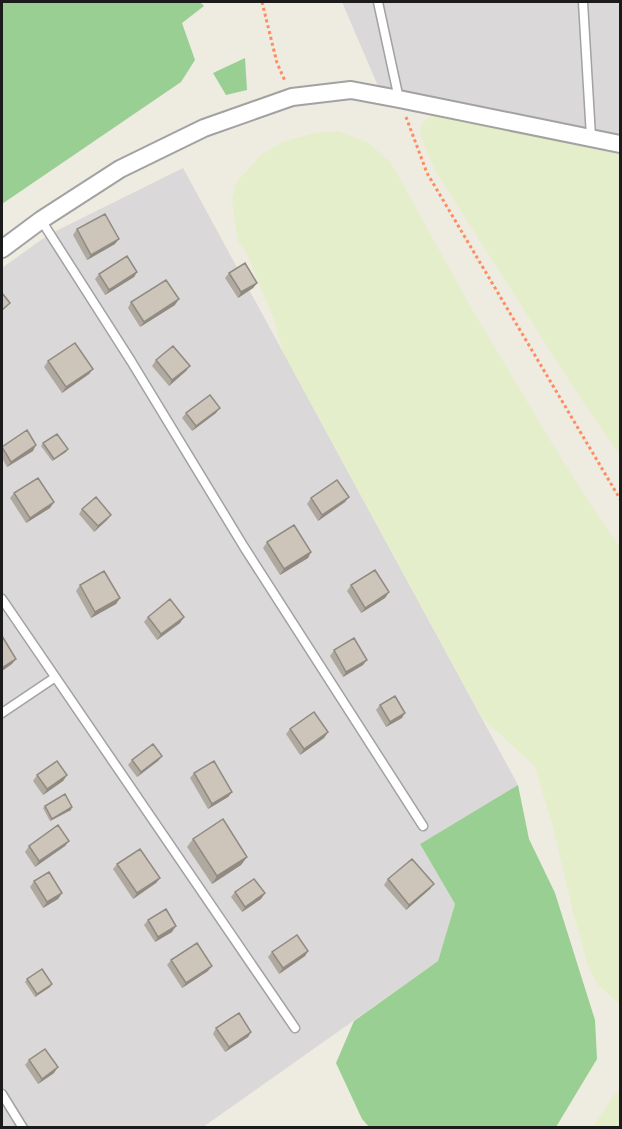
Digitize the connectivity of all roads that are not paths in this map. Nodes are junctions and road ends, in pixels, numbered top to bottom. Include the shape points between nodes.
1 (378, 2) edge
2 (583, 2) edge
3 (399, 99) junction
4 (591, 137) junction
5 (621, 144) edge
6 (40, 220) junction
7 (2, 249) edge
8 (2, 599) edge
9 (54, 678) junction
10 (2, 712) edge
11 (423, 826) dead end
12 (295, 1028) dead end
13 (2, 1094) edge
14 (23, 1128) edge

1 - 3 lane
2 - 4 lane
3 - 4 street
3 - 6 street via 351,90 292,97 204,128 152,153
4 - 5 street
6 - 7 street
6 - 11 lane
8 - 9 lane
9 - 10 lane
9 - 12 lane
13 - 14 lane

